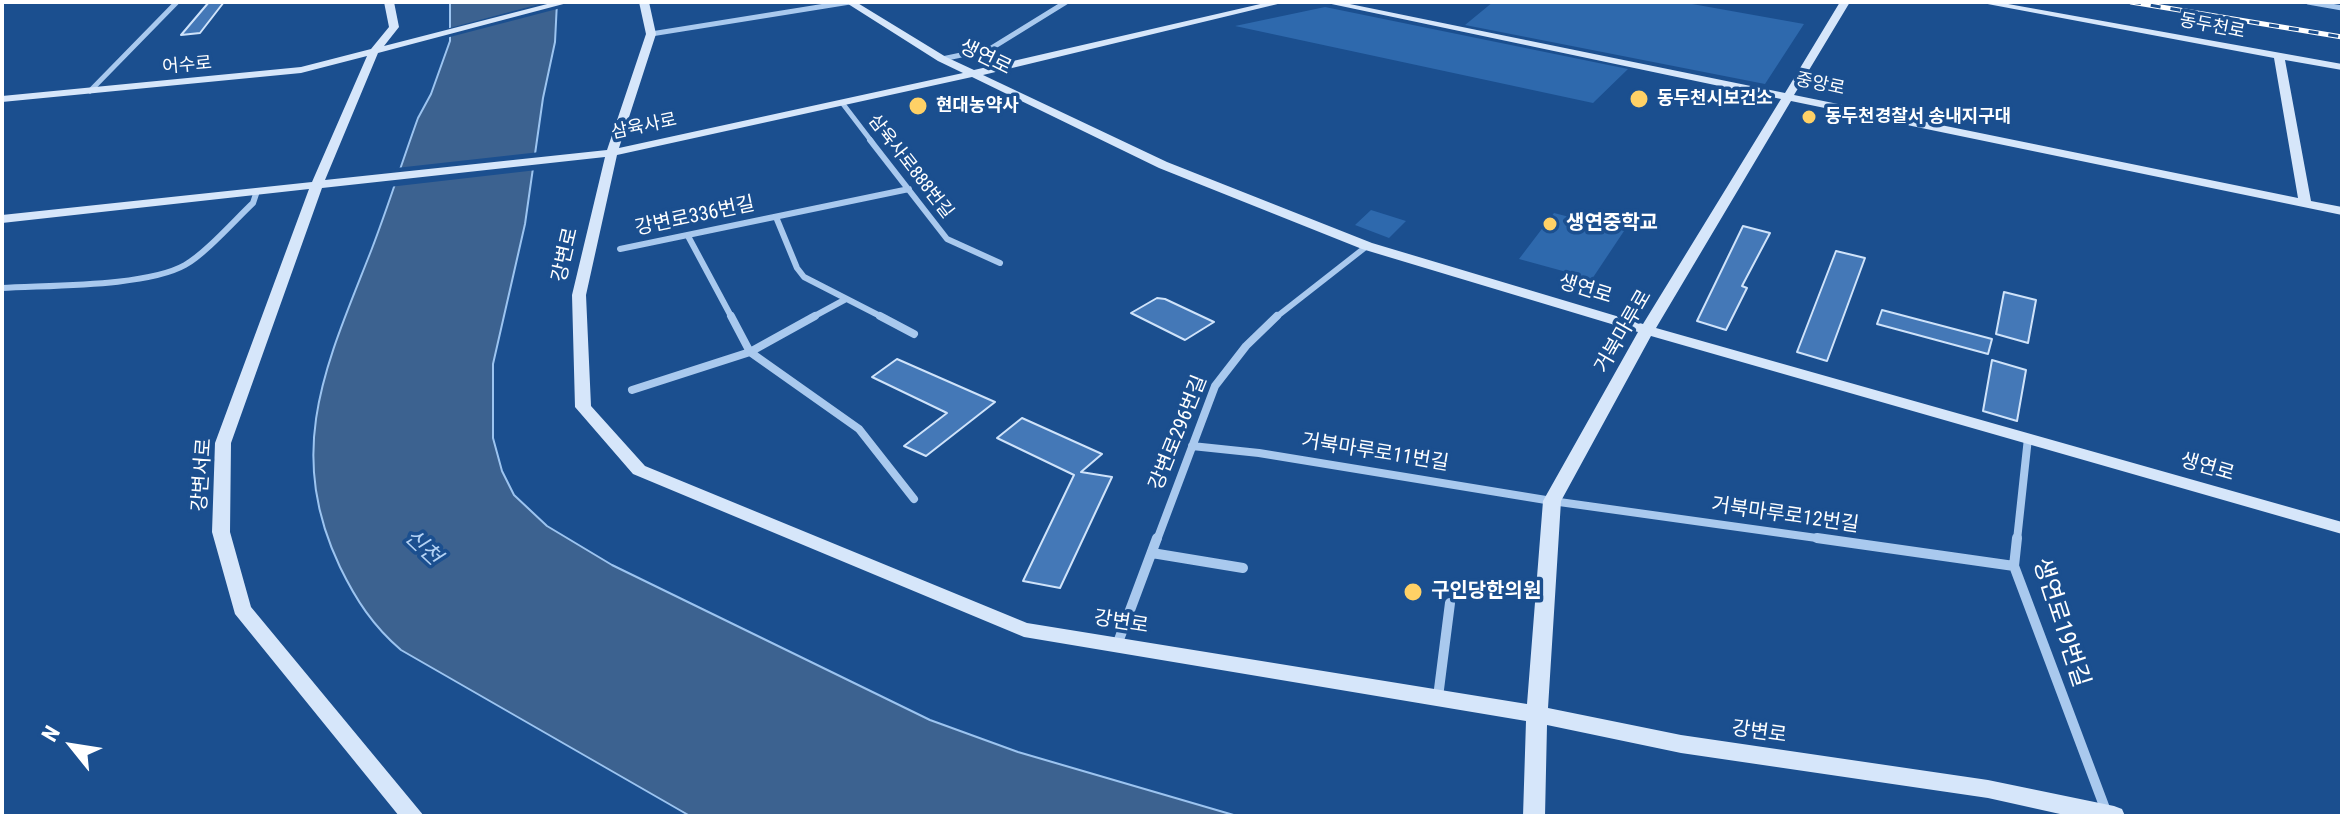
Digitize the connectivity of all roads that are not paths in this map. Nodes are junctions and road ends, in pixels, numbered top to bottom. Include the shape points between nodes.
1 (177, 2) edge
2 (389, 2) edge
3 (566, 2) edge
4 (644, 2) edge
5 (850, 2) edge
6 (1066, 2) edge
7 (1281, 2) edge
8 (1327, 2) edge
9 (1845, 2) edge
10 (1982, 2) edge
11 (2308, 2) edge
12 (2342, 8) edge
13 (651, 34) junction
14 (373, 53) junction
15 (2279, 56) junction
16 (942, 59) junction
17 (2342, 67) edge
18 (286, 71) junction
19 (354, 73) junction
20 (971, 74) junction
21 (90, 91) junction
22 (1787, 97) junction
23 (2, 99) edge
24 (843, 104) junction
25 (612, 153) junction
26 (317, 185) junction
27 (909, 189) junction
28 (257, 191) junction
29 (2305, 203) junction
30 (2342, 211) edge
31 (776, 217) junction
32 (2, 219) edge
33 (688, 236) junction
34 (1367, 246) junction
35 (620, 249) dead end
36 (1000, 263) dead end
37 (2, 288) edge
38 (846, 299) junction
39 (1647, 330) junction
40 (914, 334) dead end
41 (750, 352) junction
42 (632, 390) dead end
43 (2028, 438) junction
44 (1192, 446) junction
45 (914, 499) dead end
46 (1552, 501) junction
47 (2342, 528) edge
48 (1152, 553) junction
49 (2014, 566) junction
50 (1243, 568) dead end
51 (1450, 603) dead end
52 (1117, 645) junction
53 (1438, 698) junction
54 (1537, 714) junction
55 (2110, 815) edge
56 (413, 816) edge
57 (1534, 816) edge

1 - 21 street
2 - 14 street via 394,27
3 - 14 street, 어수로
4 - 13 street
5 - 13 street
5 - 16 street, 생연로
6 - 16 street via 990,49
7 - 20 street, 삼육사로
8 - 22 street, 중앙로
9 - 22 street, 거북마루로
10 - 15 street, 동두천로
11 - 12 street
13 - 25 street, 강변로
14 - 18 street, 어수로
14 - 19 street, 강변서로
15 - 17 street, 동두천로
15 - 29 street
16 - 20 street, 생연로
18 - 19 street
18 - 21 street, 어수로
19 - 26 street, 강변서로
20 - 24 street, 삼육사로
20 - 34 street, 생연로 via 1163,165
21 - 23 street, 어수로
22 - 29 street, 중앙로
22 - 39 street, 거북마루로
24 - 25 street, 삼육사로
24 - 27 street, 삼육사로888번길
25 - 26 street, 삼육사로
25 - 52 street, 강변로 via 579,295 583,407 639,470 1024,630
26 - 28 street, 삼육사로
26 - 56 street, 강변서로 via 223,443 221,532 242,609
27 - 31 street, 강변로336번길
27 - 36 street, 삼육사로888번길 via 947,239
28 - 32 street, 삼육사로
28 - 37 street via 253,203 185,265 127,279
29 - 30 street, 중앙로
31 - 33 street, 강변로336번길
31 - 38 street, 강변로336번길 via 804,277
33 - 35 street, 강변로336번길
33 - 41 street
34 - 39 street, 생연로
34 - 44 street, 강변로296번길 via 1230,362
38 - 40 street, 강변로336번길
38 - 41 street
39 - 43 street, 생연로
39 - 46 street, 거북마루로
41 - 42 street
41 - 45 street via 859,429
43 - 47 street, 생연로
43 - 49 street, 생연로19번길
44 - 46 street, 거북마루로11번길
44 - 48 street, 강변로296번길
46 - 49 street, 거북마루로12번길
46 - 54 street, 거북마루로
48 - 50 street
48 - 52 street, 강변로296번길
49 - 55 street, 생연로19번길
51 - 53 street
52 - 53 street, 강변로
53 - 54 street, 강변로
54 - 55 street, 강변로 via 1681,744 1988,789
54 - 57 street, 거북마루로

